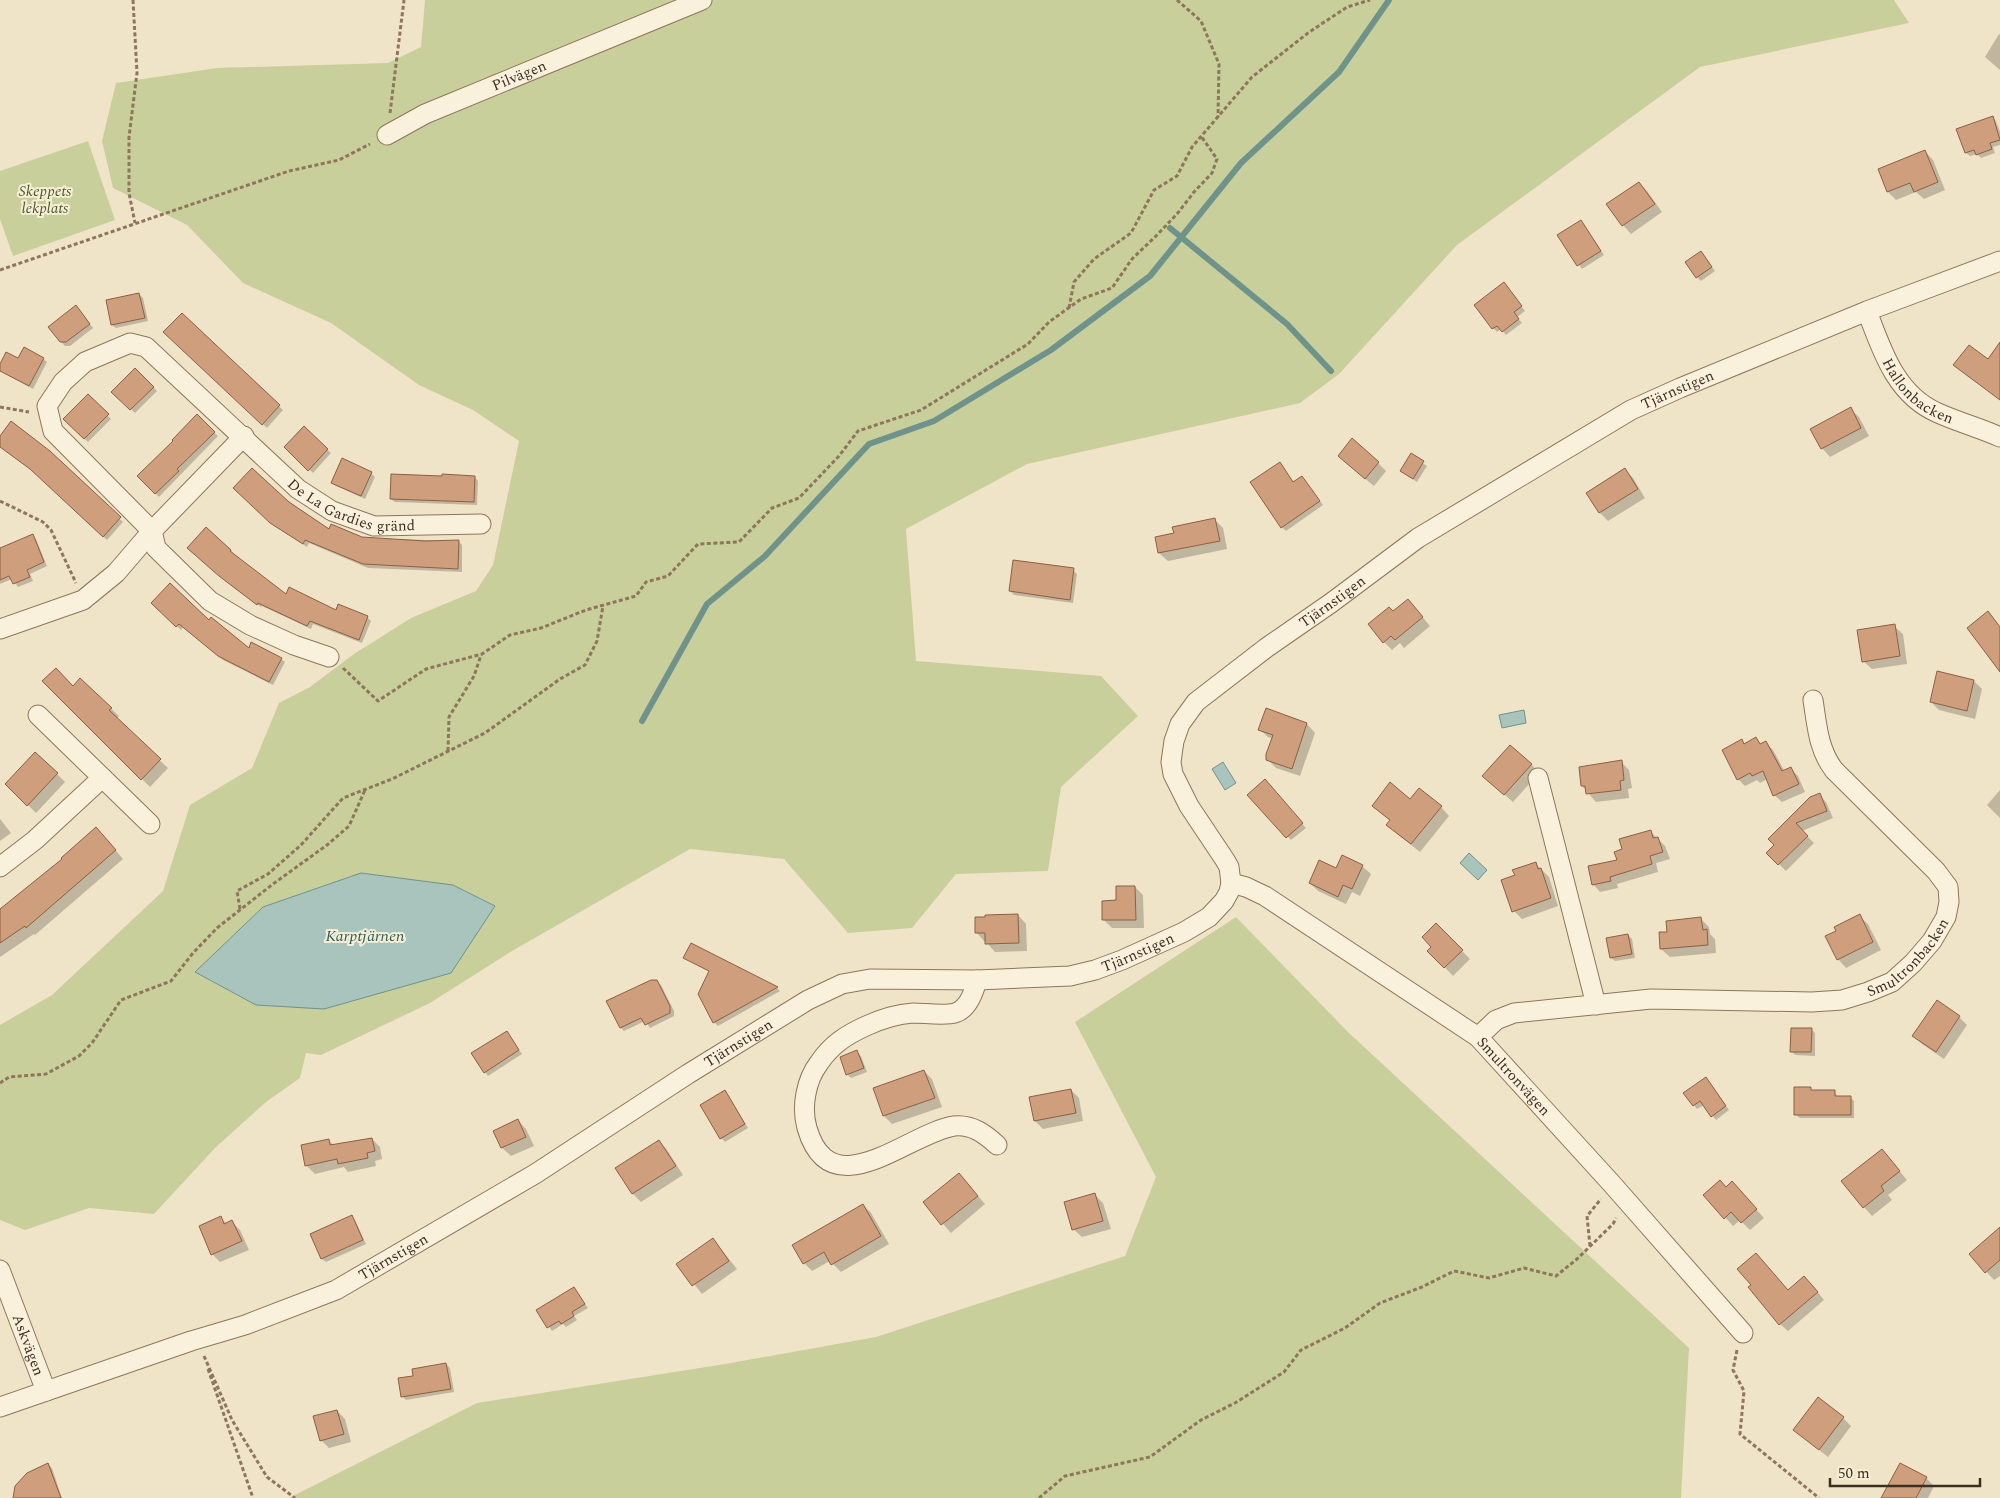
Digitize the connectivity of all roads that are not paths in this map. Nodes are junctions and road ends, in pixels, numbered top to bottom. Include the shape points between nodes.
1 (702, 0) edge
2 (387, 135) road end
3 (2000, 261) edge
4 (1867, 311) junction
5 (244, 436) junction
6 (2000, 437) edge
7 (481, 524) dead end
8 (152, 531) junction
9 (0, 630) edge
10 (336, 662) road end
11 (1813, 700) dead end
12 (38, 715) dead end
13 (102, 778) junction
14 (1538, 778) dead end
15 (150, 824) dead end
16 (0, 867) edge
17 (1231, 883) junction
18 (978, 980) junction
19 (1596, 1005) junction
20 (1478, 1037) junction
21 (997, 1146) dead end
22 (0, 1270) edge
23 (1743, 1333) dead end
24 (46, 1391) junction
25 (0, 1407) edge

1 - 2 street, Pilvägen via 426,114
3 - 4 street, Tjärnstigen
4 - 6 street, Hallonbacken via 1892,371 1909,394 1937,413
4 - 17 street, Tjärnstigen via 1630,410 1418,538 1196,702 1180,724 1174,741 1173,774 1189,806 1229,867
5 - 7 street, De La Gardies gränd via 298,489 332,511 374,526
5 - 8 street
5 - 8 street, De La Gardies gränd via 146,347 130,343 85,362 63,382 48,406 53,431
8 - 9 street via 116,573 84,600
8 - 10 street via 156,548 210,601 250,626
11 - 19 street, Smultronbacken via 1825,759 1948,887 1946,917 1932,941 1892,982 1842,1000 1651,999
12 - 13 street
13 - 15 street
13 - 16 street via 35,840
14 - 19 street
17 - 18 street, Tjärnstigen via 1224,901 1209,917 1122,960 1070,976
17 - 20 street, Smultronvägen via 1265,896
18 - 21 street via 973,995 954,1013 911,1014 872,1023 848,1034 827,1051 810,1081 804,1102 805,1122 810,1139 822,1155 835,1163 851,1166 872,1162 934,1132 954,1126 978,1130
18 - 24 street, Tjärnstigen via 870,979 842,984 808,1000 535,1174 356,1280 319,1298
19 - 20 street, Smultronbacken via 1514,1013 1496,1020
20 - 23 street, Smultronvägen
22 - 24 street, Askvägen
24 - 25 street, Tjärnstigen

